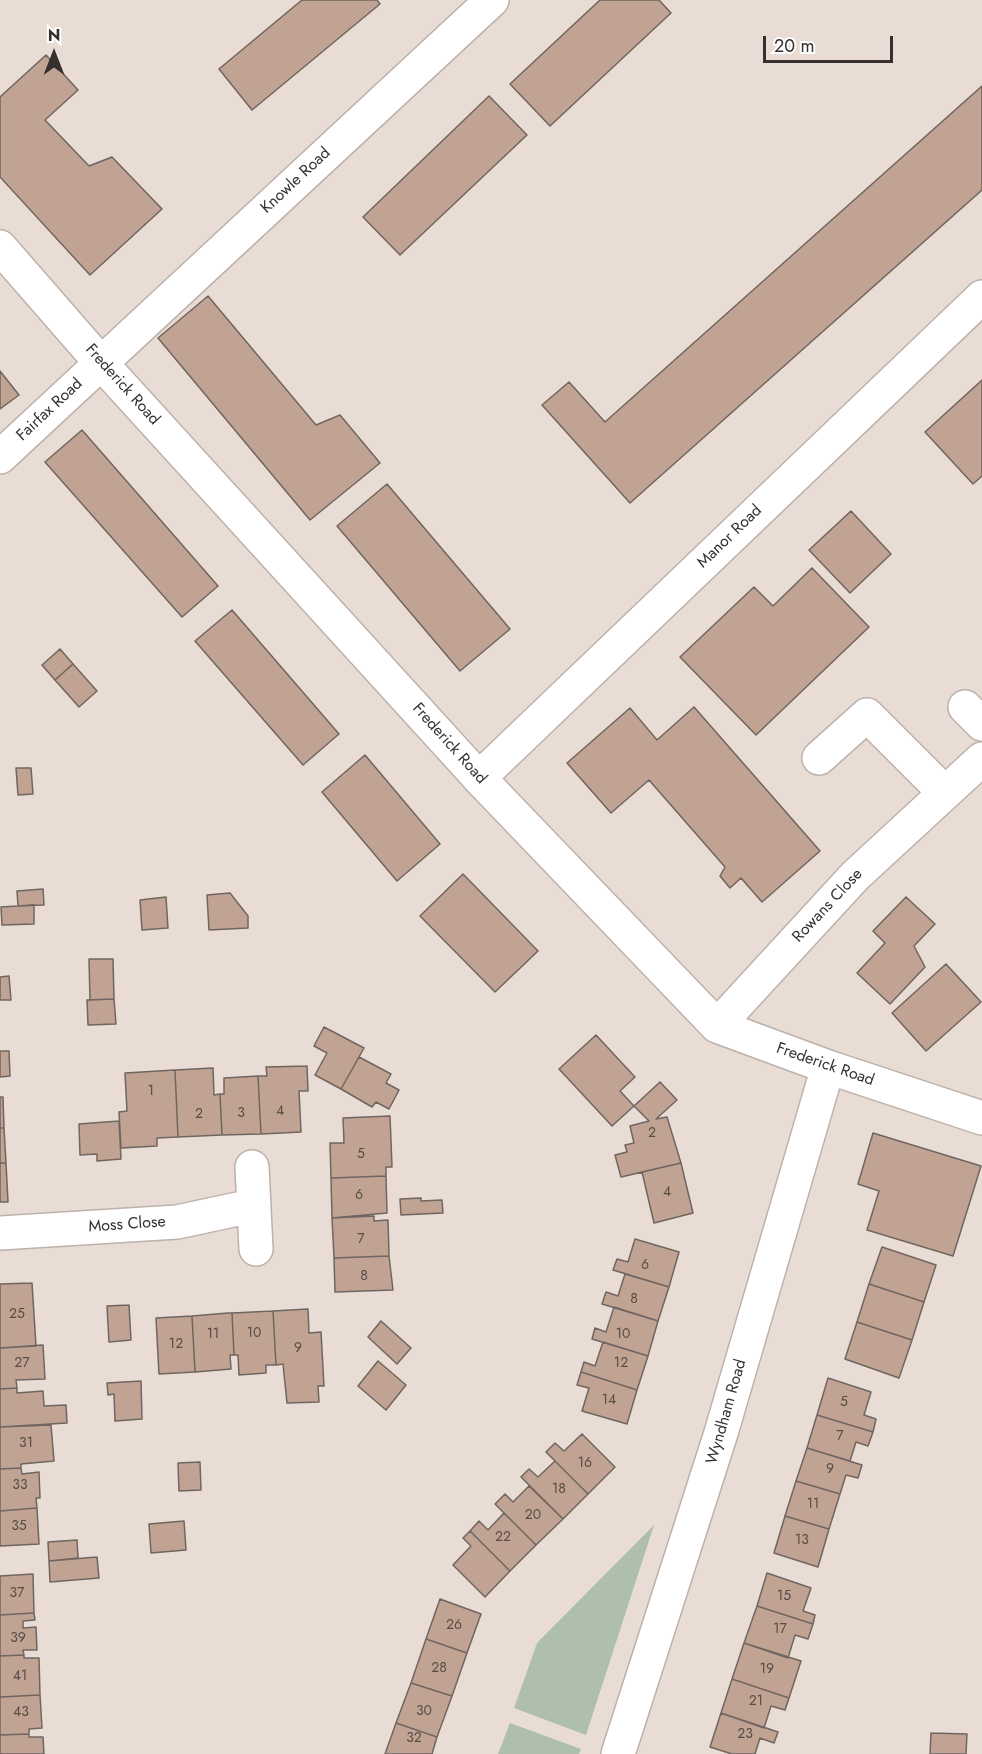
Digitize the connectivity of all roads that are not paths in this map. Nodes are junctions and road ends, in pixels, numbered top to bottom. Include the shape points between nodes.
1 (492, 0) edge
2 (0, 247) edge
3 (982, 297) edge
4 (101, 363) junction
5 (0, 457) edge
6 (819, 758) dead end
7 (982, 759) edge
8 (479, 778) junction
9 (945, 793) junction
10 (717, 1026) junction
11 (828, 1067) junction
12 (982, 1118) edge
13 (252, 1167) dead end
14 (252, 1206) junction
15 (0, 1233) edge
16 (256, 1249) dead end
17 (618, 1754) edge

1 - 4 street, Knowle Road
2 - 4 street, Frederick Road
3 - 8 street, Manor Road
4 - 5 street, Fairfax Road
4 - 8 street, Frederick Road
6 - 9 street via 867,715
7 - 9 street, Rowans Close
8 - 10 street, Frederick Road
9 - 10 street, Rowans Close via 855,876
10 - 11 street, Frederick Road
11 - 12 street, Frederick Road
11 - 17 street, Wyndham Road via 718,1442
13 - 14 street
14 - 15 street, Moss Close via 177,1222
14 - 16 street

